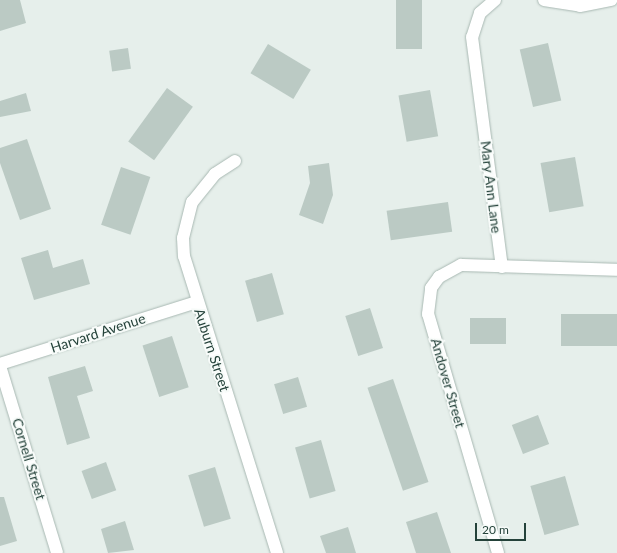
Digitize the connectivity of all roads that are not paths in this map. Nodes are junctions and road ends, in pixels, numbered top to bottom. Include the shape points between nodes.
1 (495, 0) edge
2 (544, 0) edge
3 (611, 0) edge
4 (235, 161) dead end
5 (502, 266) junction
6 (617, 270) edge
7 (197, 302) junction
8 (0, 365) edge
9 (57, 553) edge
10 (277, 553) edge
11 (498, 553) edge

1 - 5 street, Mary Ann Lane via 480,13 472,37
2 - 3 street via 580,6
4 - 7 street, Auburn Street via 202,187 186,218 184,256
5 - 6 street
5 - 11 street, Andover Street via 461,265 449,269 431,288 427,301 428,314
7 - 8 street, Harvard Avenue
7 - 10 street, Auburn Street
8 - 9 street, Cornell Street

